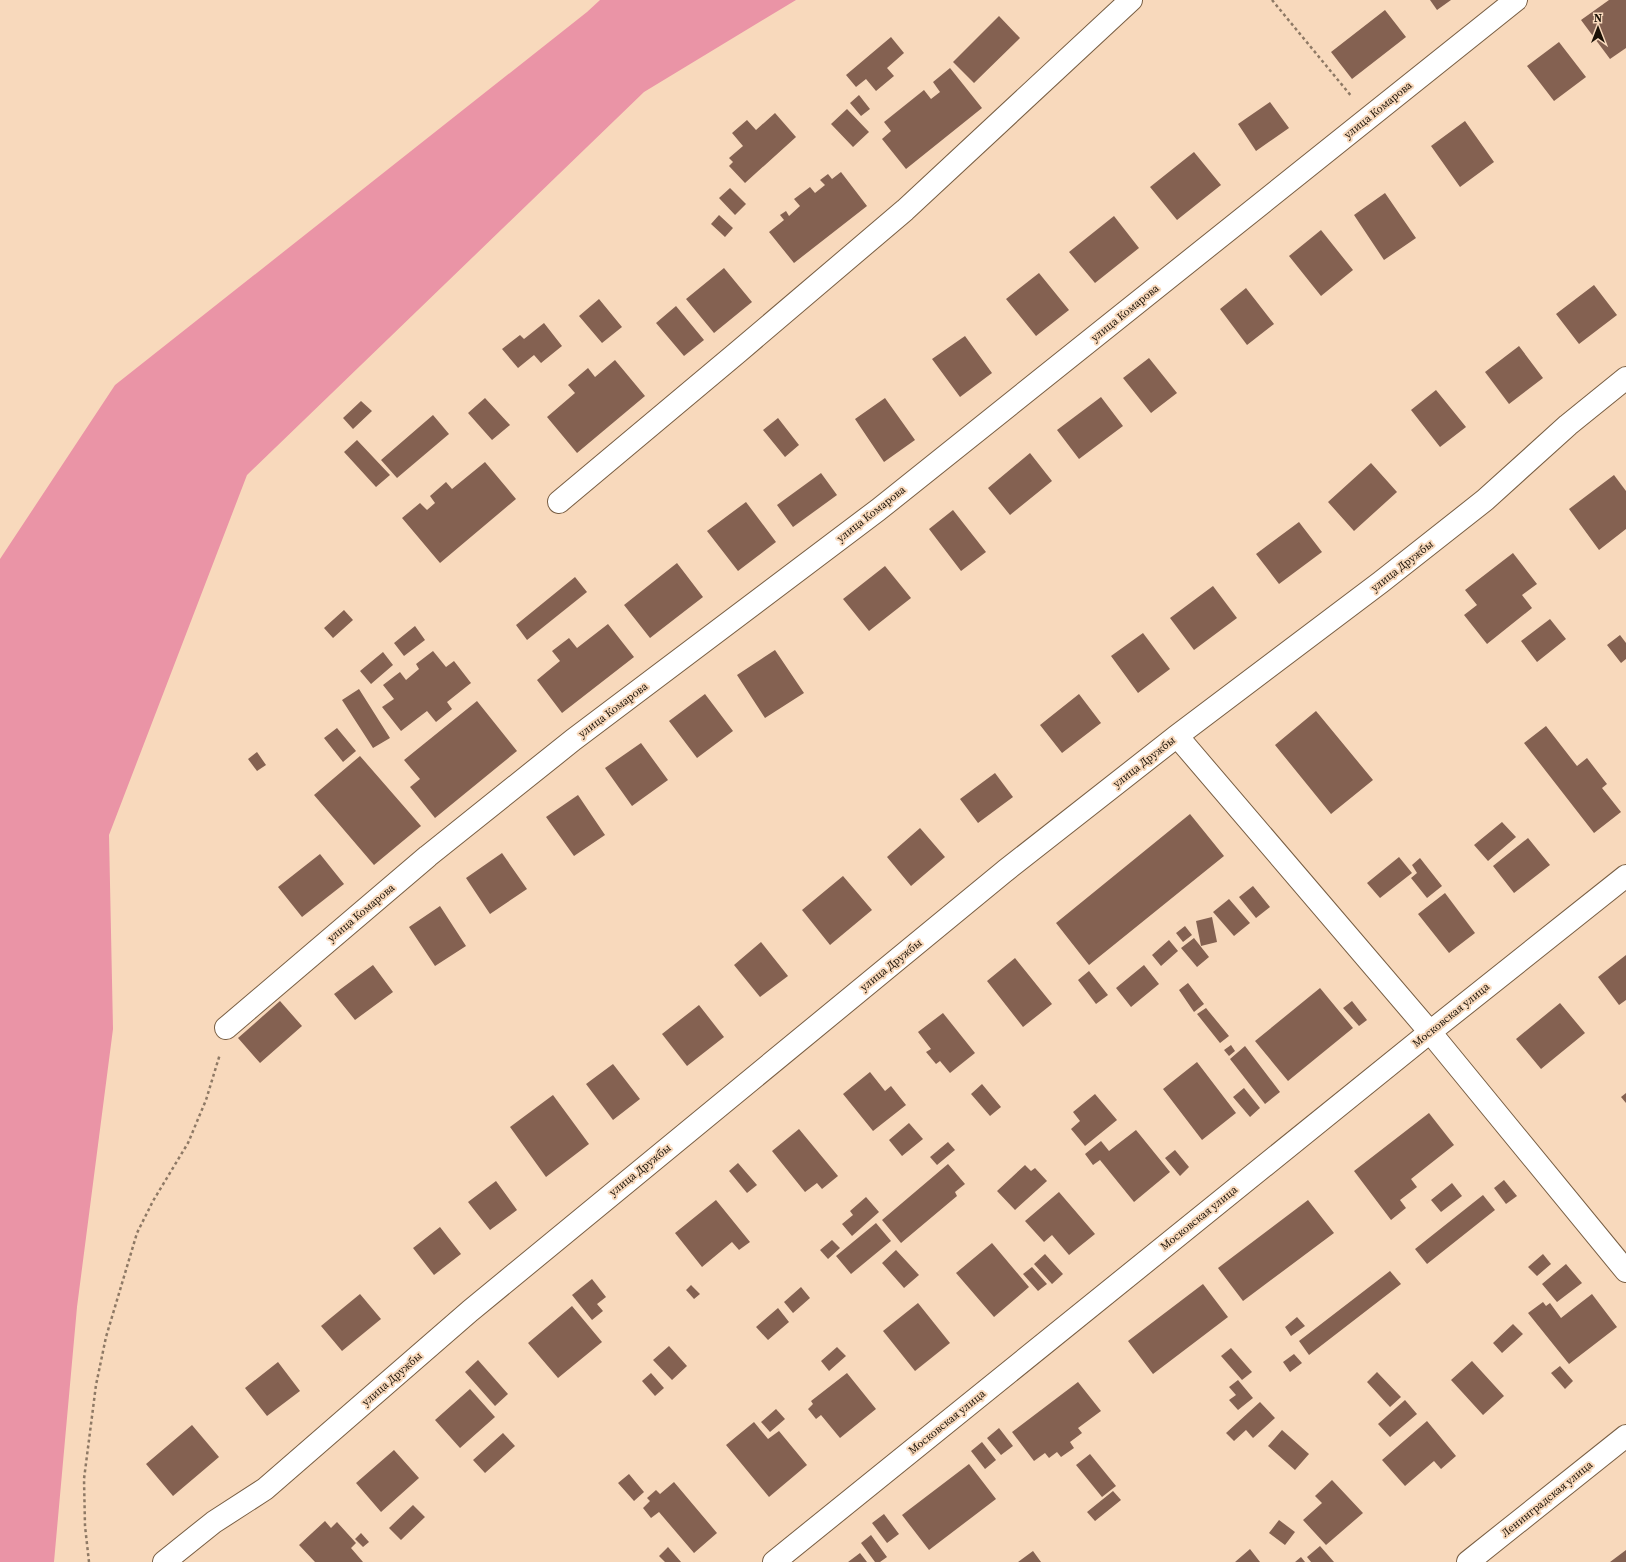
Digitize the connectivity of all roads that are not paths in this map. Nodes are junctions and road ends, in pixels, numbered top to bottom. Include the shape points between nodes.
1 (1131, 0) edge
2 (1516, 0) edge
3 (1626, 378) edge
4 (559, 502) dead end
5 (1177, 736) junction
6 (1626, 876) edge
7 (226, 1028) road end
8 (1430, 1032) junction
9 (1626, 1271) edge
10 (1626, 1436) edge
11 (164, 1562) edge
12 (774, 1562) edge
13 (1468, 1562) edge

1 - 4 street via 899,215
2 - 7 street, улица Комарова via 878,510 567,745 428,856
3 - 5 street, улица Дружбы via 1568,425 1485,500
5 - 8 street
5 - 11 street, улица Дружбы via 1005,871 617,1189 470,1311 265,1489 214,1522
6 - 8 street, Московская улица
8 - 9 street
8 - 12 street, Московская улица
10 - 13 street, Ленинградская улица

